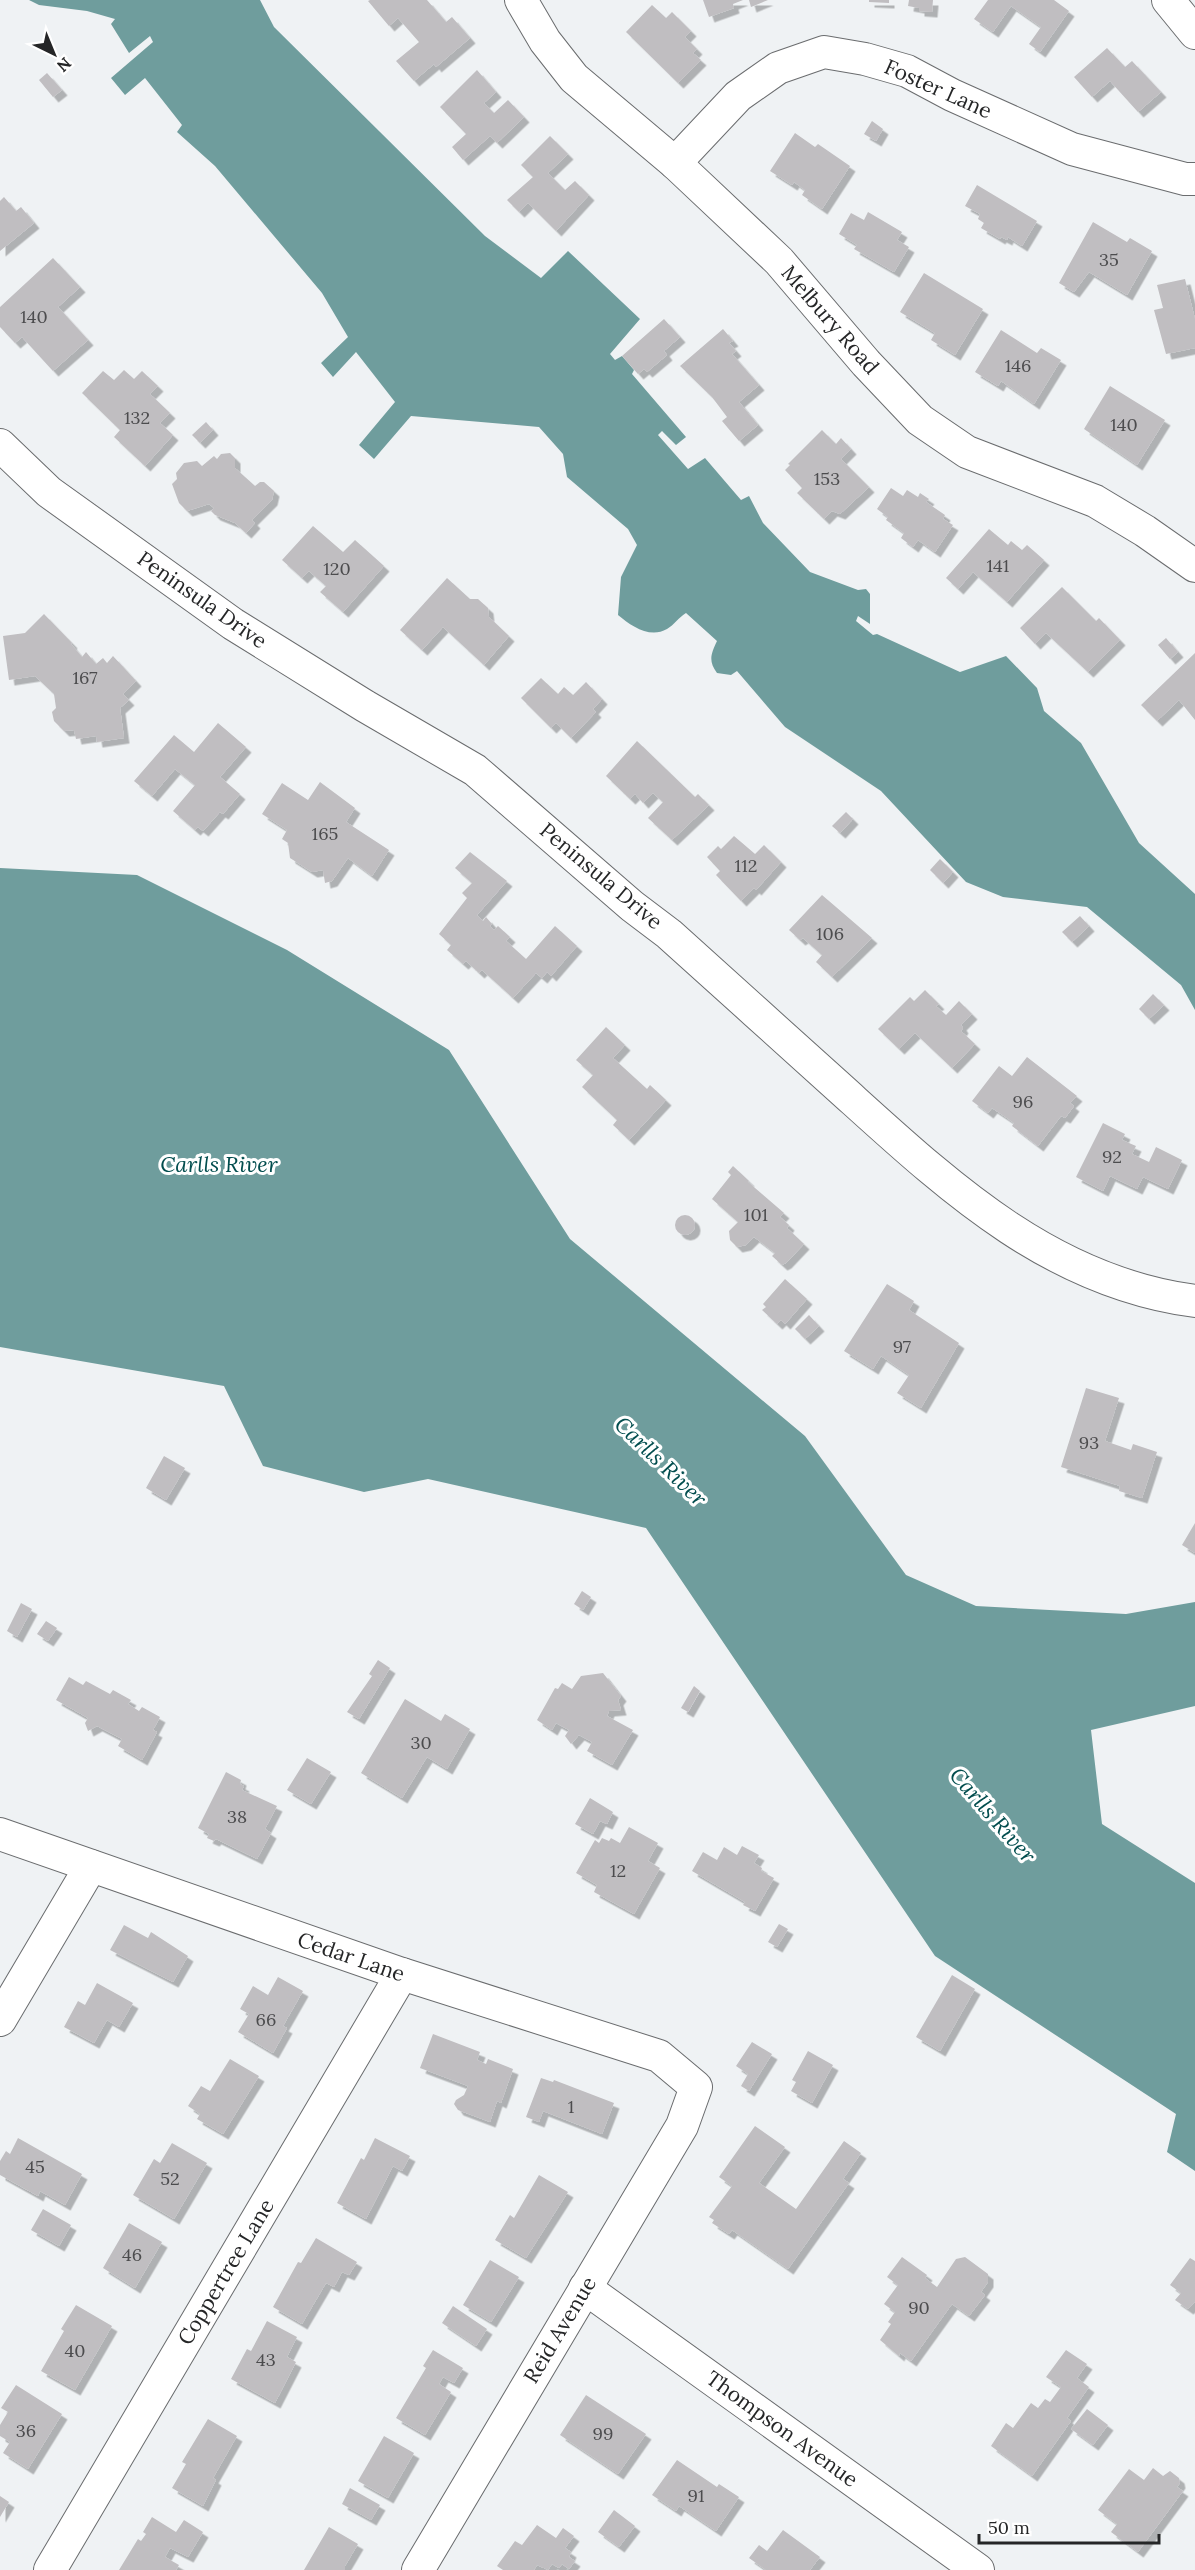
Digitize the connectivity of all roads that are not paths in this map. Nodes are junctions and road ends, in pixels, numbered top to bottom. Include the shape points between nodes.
1 (521, 0) edge
2 (1167, 0) edge
3 (1195, 33) edge
4 (675, 163) junction
5 (1195, 179) edge
6 (0, 445) edge
7 (1195, 566) edge
8 (1195, 1301) edge
9 (0, 1834) edge
10 (91, 1866) junction
11 (402, 1974) junction
12 (0, 2020) edge
13 (696, 2087) joint
14 (585, 2288) junction
15 (50, 2570) edge
16 (418, 2570) edge
17 (978, 2570) edge

1 - 4 street, Melbury Road via 545,41 574,78
2 - 3 street
4 - 5 street, Foster Lane via 738,96 778,68 824,52 907,71 1072,149
4 - 7 street, Melbury Road via 779,261 920,420 968,452 1095,501
6 - 8 street, Peninsula Drive via 49,492 232,624 475,770 669,934 930,1170 1009,1230 1080,1268 1156,1296
9 - 10 street, Cedar Lane
10 - 11 street, Cedar Lane
10 - 12 street
11 - 13 street, Cedar Lane via 659,2056
11 - 15 street, Coppertree Lane
13 - 14 street, Reid Avenue via 682,2126
14 - 16 street, Reid Avenue
14 - 17 street, Thompson Avenue

